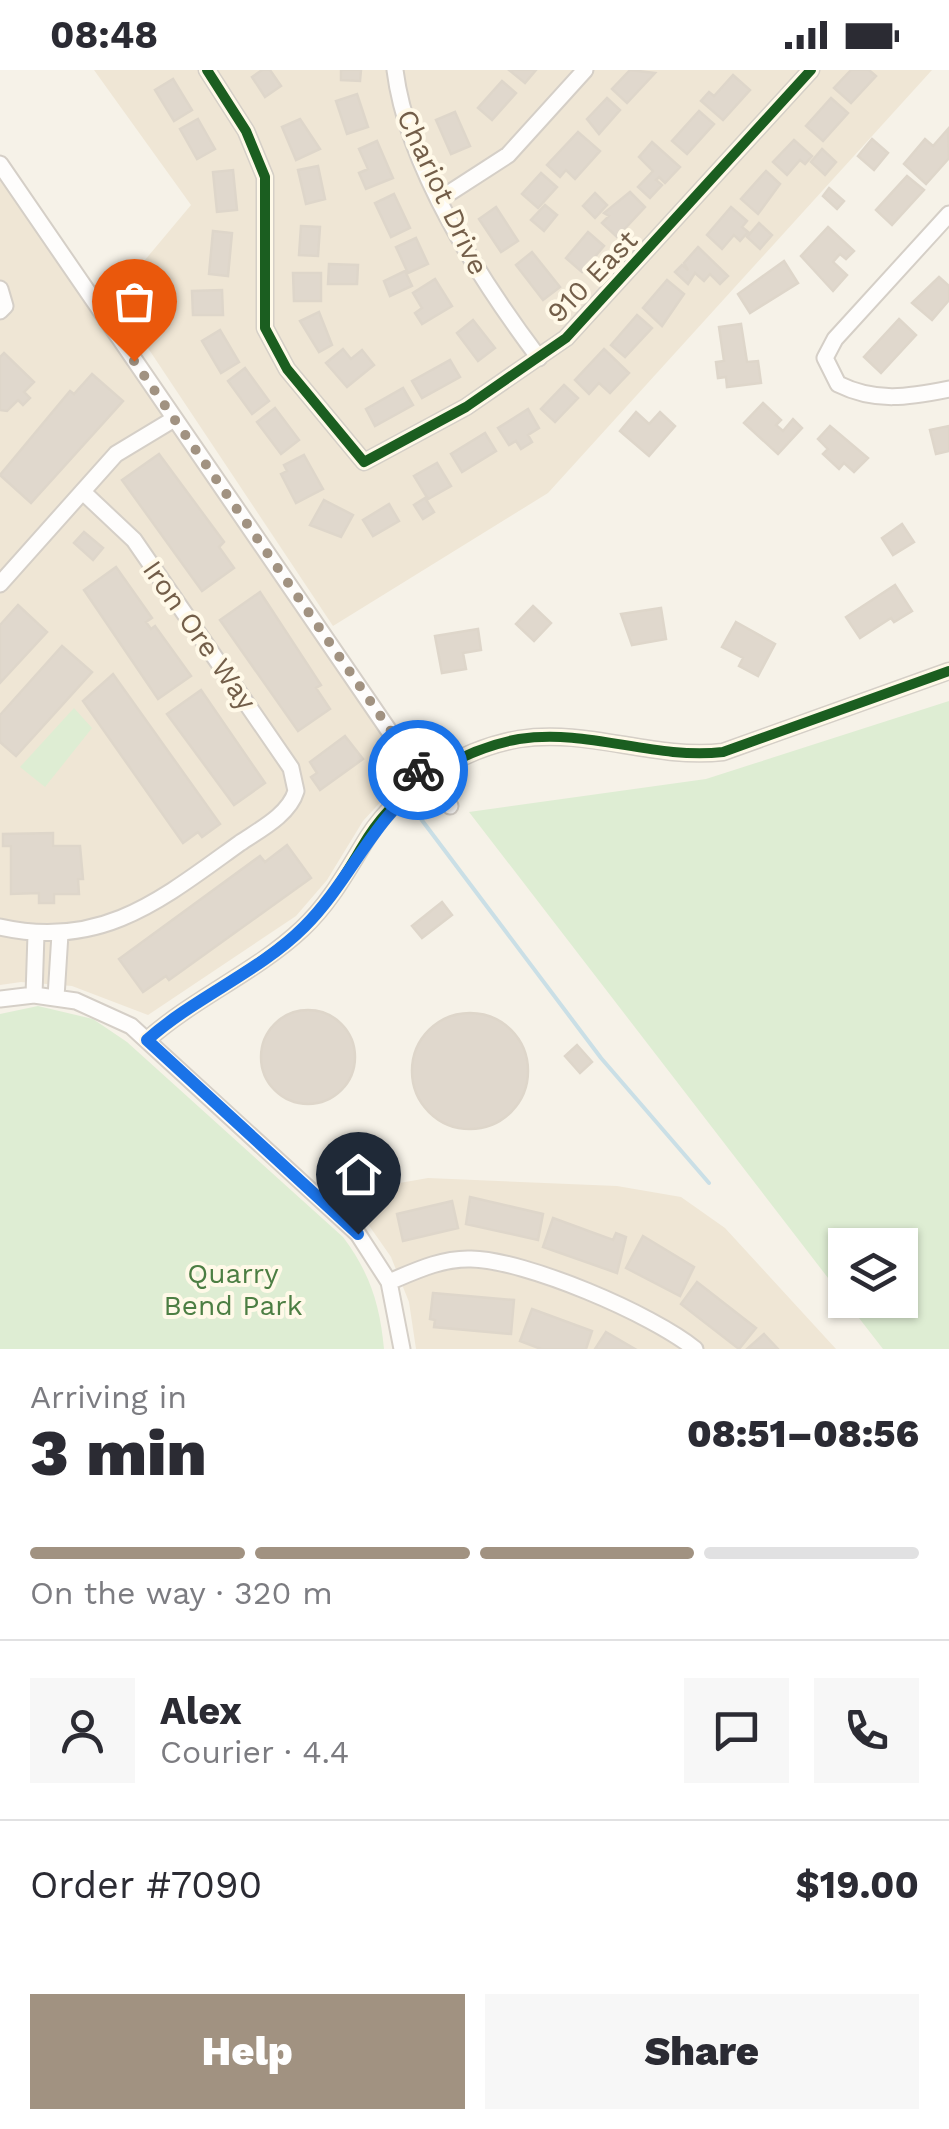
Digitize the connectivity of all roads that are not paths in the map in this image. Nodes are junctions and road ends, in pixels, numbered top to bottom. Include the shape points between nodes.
1 (206, 70) edge
2 (396, 70) edge
3 (585, 70) edge
4 (811, 70) edge
5 (0, 164) edge
6 (440, 198) junction
7 (949, 214) edge
8 (0, 289) edge
9 (0, 311) edge
10 (539, 358) junction
11 (949, 389) edge
12 (174, 420) junction
13 (83, 492) junction
14 (0, 584) edge
15 (949, 670) edge
16 (427, 779) junction
17 (450, 806) dead end
18 (0, 927) edge
19 (36, 934) junction
20 (60, 934) junction
21 (34, 995) junction
22 (56, 997) junction
23 (0, 999) edge
24 (147, 1040) junction
25 (389, 1282) junction
26 (402, 1349) edge
27 (694, 1349) edge

1 - 10 street, 910 East via 246,131 265,177 265,328 287,369 364,462
2 - 6 street, Chariot Drive via 405,117
3 - 6 street via 508,156
4 - 10 street, 910 East via 588,316
5 - 12 street
6 - 10 street, Chariot Drive via 474,265
7 - 11 street via 825,358 838,384 878,398
8 - 9 street
12 - 13 street via 125,446
12 - 16 street
13 - 14 street
13 - 20 street, Iron Ore Way via 144,553 290,768 296,792 280,814 154,903 122,919
15 - 16 street via 723,752 688,756 549,736 488,747
16 - 17 street
16 - 24 street via 386,814 300,932
18 - 19 street
19 - 20 street
19 - 21 street
20 - 22 street
21 - 22 street
21 - 23 street
22 - 24 street via 114,1015
24 - 25 street via 340,1216
25 - 26 street
25 - 27 street via 433,1264 490,1261 632,1309

